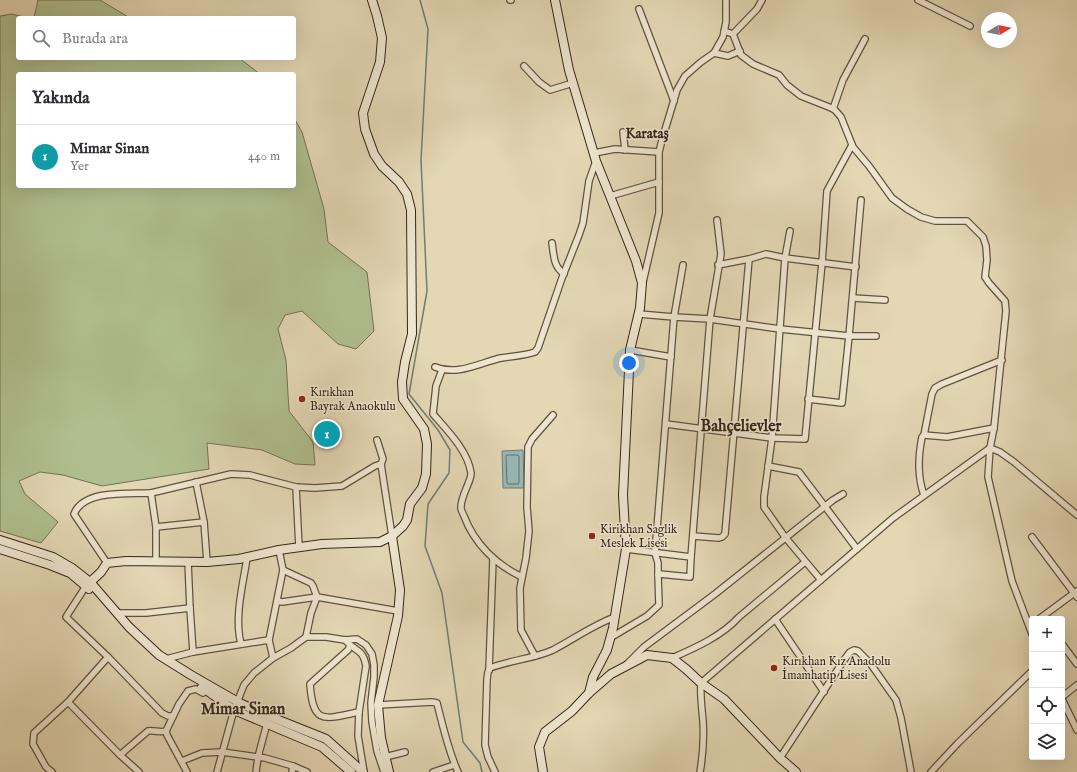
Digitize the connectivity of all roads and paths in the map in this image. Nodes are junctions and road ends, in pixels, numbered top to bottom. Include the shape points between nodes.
1 (372, 0) edge
2 (555, 0) edge
3 (726, 0) edge
4 (762, 0) edge
5 (918, 0) edge
6 (639, 9) dead end
7 (970, 26) dead end
8 (724, 31) junction
9 (733, 34) junction
10 (865, 39) dead end
11 (740, 51) junction
12 (714, 53) junction
13 (524, 66) dead end
14 (573, 83) junction
15 (674, 101) junction
16 (832, 109) junction
17 (623, 132) dead end
18 (852, 145) junction
19 (625, 150) junction
20 (659, 152) junction
21 (595, 157) junction
22 (659, 182) junction
23 (610, 196) junction
24 (861, 200) dead end
25 (717, 220) dead end
26 (790, 231) dead end
27 (552, 242) dead end
28 (785, 258) junction
29 (749, 259) junction
30 (822, 263) junction
31 (718, 264) junction
32 (683, 265) dead end
33 (856, 267) junction
34 (564, 274) junction
35 (642, 283) junction
36 (853, 298) junction
37 (885, 300) dead end
38 (639, 314) junction
39 (674, 317) junction
40 (710, 319) junction
41 (743, 324) junction
42 (780, 329) junction
43 (814, 332) junction
44 (850, 336) junction
45 (876, 336) dead end
46 (630, 350) junction
47 (671, 357) junction
48 (1002, 360) junction
49 (434, 367) dead end
50 (442, 370) junction
51 (808, 399) junction
52 (553, 415) dead end
53 (666, 424) junction
54 (700, 428) junction
55 (994, 428) junction
56 (734, 432) junction
57 (924, 435) junction
58 (772, 438) junction
59 (377, 440) dead end
60 (990, 448) junction
61 (381, 464) junction
62 (768, 466) junction
63 (196, 482) junction
64 (296, 487) junction
65 (151, 493) junction
66 (842, 494) dead end
67 (924, 495) junction
68 (825, 506) junction
69 (1077, 515) edge
70 (204, 522) junction
71 (156, 527) junction
72 (392, 536) junction
73 (693, 536) junction
74 (785, 537) junction
75 (1032, 537) dead end
76 (0, 540) edge
77 (299, 547) junction
78 (0, 549) edge
79 (857, 549) junction
80 (279, 550) junction
81 (626, 550) junction
82 (655, 553) junction
83 (691, 557) junction
84 (247, 558) junction
85 (494, 559) junction
86 (156, 561) junction
87 (188, 562) junction
88 (207, 562) junction
89 (805, 562) junction
90 (107, 563) junction
91 (283, 570) junction
92 (658, 575) junction
93 (522, 577) junction
94 (821, 580) junction
95 (88, 585) junction
96 (1076, 594) edge
97 (317, 597) junction
98 (277, 601) junction
99 (190, 608) junction
100 (398, 611) junction
101 (118, 613) junction
102 (1045, 616) edge
103 (616, 617) junction
104 (775, 619) junction
105 (1029, 620) edge
106 (306, 637) junction
107 (610, 638) junction
108 (269, 640) junction
109 (345, 640) junction
110 (241, 644) junction
111 (350, 646) junction
112 (1065, 648) edge
113 (193, 652) junction
114 (535, 656) junction
115 (108, 657) junction
116 (273, 658) junction
117 (672, 658) junction
118 (166, 659) junction
119 (1077, 664) edge
120 (621, 669) junction
121 (489, 670) junction
122 (1029, 674) edge
123 (701, 684) junction
124 (1077, 685) edge
125 (206, 690) junction
126 (824, 692) junction
127 (589, 693) junction
128 (1065, 695) edge
129 (68, 702) junction
130 (238, 702) junction
131 (1065, 704) edge
132 (378, 705) junction
133 (234, 710) junction
134 (359, 712) junction
135 (173, 716) junction
136 (267, 723) junction
137 (1077, 730) edge
138 (166, 731) junction
139 (222, 752) junction
140 (405, 752) dead end
141 (120, 754) junction
142 (258, 757) junction
143 (385, 757) junction
144 (780, 758) junction
145 (182, 761) junction
146 (454, 765) junction
147 (292, 769) edge
148 (52, 772) edge
149 (139, 772) edge
150 (187, 772) edge
151 (216, 772) edge
152 (256, 772) edge
153 (307, 772) edge
154 (351, 772) edge
155 (364, 772) edge
156 (384, 772) edge
157 (389, 772) edge
158 (433, 772) edge
159 (458, 772) edge
160 (495, 772) edge
161 (543, 772) edge
162 (700, 772) edge
163 (796, 772) edge
164 (911, 772) edge
165 (931, 772) edge

1 - 72 street via 382,38 380,62 363,113 365,130 374,154 382,166 399,182 407,194 412,210 412,334 402,382 404,399 424,429 427,444 426,474 422,488 410,504 407,520
2 - 14 street
3 - 8 street
4 - 9 street via 753,14
5 - 7 street
6 - 15 street
8 - 9 street
8 - 12 street
9 - 11 street
10 - 16 street via 843,80
11 - 12 street via 728,56
11 - 16 street via 753,64 779,75 801,96
12 - 15 street via 686,76 677,90
13 - 14 street via 550,90
14 - 21 street
15 - 20 street
16 - 18 street via 841,117
17 - 19 street
18 - 30 street via 827,190
18 - 48 street via 892,198 907,209 935,221 967,221 983,237 987,260 985,277 1005,301
19 - 20 street
19 - 21 street via 615,149
20 - 22 street
21 - 23 street
21 - 34 street via 583,223
22 - 23 street
22 - 35 street via 659,213
23 - 35 street
24 - 33 street
25 - 31 street via 720,254
26 - 28 street
27 - 34 street via 556,265
28 - 29 street via 766,254
28 - 30 street
28 - 42 street
29 - 31 street
29 - 41 street
30 - 33 street
30 - 43 street
31 - 40 street
32 - 39 street
33 - 36 street
34 - 50 street via 535,352 469,368
35 - 38 street
36 - 37 street
36 - 44 street
38 - 39 street
38 - 46 street
39 - 40 street
39 - 47 street
40 - 41 street
40 - 54 street
41 - 42 street
41 - 56 street
42 - 43 street
42 - 58 street
43 - 44 street
43 - 51 street
44 - 45 street
44 - 51 street via 842,403
46 - 47 street
46 - 81 street via 623,495
47 - 53 street
48 - 55 street
48 - 57 street via 935,388
49 - 50 street
50 - 85 street via 436,386 432,414 454,438 468,461 472,475 460,508 469,530
51 - 58 street via 805,439
52 - 93 street via 528,447 529,531
53 - 54 street
53 - 82 street
54 - 56 street
54 - 73 street
55 - 57 street via 947,437
55 - 60 street
56 - 58 street
56 - 73 street via 725,534 719,538
57 - 67 street via 918,455 920,484
58 - 62 street
59 - 61 street via 383,459
60 - 67 street
60 - 69 street via 1014,462
60 - 105 street via 988,477 998,522 1012,581
61 - 64 street via 342,486
61 - 72 street
62 - 68 street via 799,472
62 - 74 street via 764,507
63 - 64 street via 231,474 250,475
63 - 65 street
63 - 70 street
64 - 77 street
65 - 71 street
65 - 90 street via 95,496 75,510 74,514
66 - 68 street
67 - 79 street
68 - 74 street
68 - 79 street
70 - 71 street
70 - 88 street
71 - 86 street
72 - 77 street via 380,542
72 - 100 street via 400,590
73 - 83 street
74 - 89 street
74 - 120 street via 644,647
75 - 96 street
76 - 95 street via 53,557
77 - 80 street
78 - 95 street via 70,573
79 - 94 street
80 - 84 street
80 - 91 street
81 - 82 street
81 - 103 street
82 - 83 street
82 - 92 street
83 - 92 street via 690,577
84 - 88 street
84 - 110 street via 239,615
85 - 93 street via 507,570
85 - 121 street
86 - 87 street
86 - 90 street
87 - 88 street
87 - 99 street
89 - 94 street
89 - 117 street via 732,625 698,646
90 - 95 street
91 - 97 street via 311,583
91 - 98 street
92 - 107 street via 659,605 647,616
93 - 114 street via 521,630
94 - 104 street
95 - 101 street
95 - 115 street via 66,617
95 - 125 street via 157,658
96 - 102 street
97 - 98 street
97 - 100 street
97 - 106 street
98 - 108 street
99 - 101 street
99 - 113 street
100 - 132 street
101 - 118 street via 129,627
103 - 107 street
103 - 114 street
104 - 123 street
104 - 126 street
106 - 109 street via 326,636
106 - 116 street
107 - 127 street via 607,650 592,677
108 - 110 street
108 - 116 street
109 - 111 street
109 - 156 street via 357,639 366,644 372,654 372,722
110 - 113 street
111 - 134 street via 362,652 366,666
111 - 134 street via 310,684 311,698 315,711 327,718
112 - 119 street
113 - 118 street
114 - 121 street
115 - 129 street
115 - 135 street via 162,713
116 - 130 street via 244,685
117 - 120 street via 647,656
117 - 123 street
118 - 130 street
120 - 127 street
121 - 160 street via 485,745
122 - 165 street
123 - 144 street via 724,699
123 - 162 street via 703,723
124 - 128 street
125 - 133 street
125 - 135 street via 203,693 196,689 188,691
126 - 144 street
126 - 164 street via 850,652 858,651 898,705
127 - 161 street via 572,711 545,732 539,747
129 - 141 street
129 - 148 street via 34,733 33,744 46,767
130 - 133 street
130 - 155 street via 326,740
131 - 137 street
132 - 143 street
132 - 146 street via 432,702 437,704
133 - 136 street
133 - 139 street
134 - 155 street via 358,736
135 - 138 street
136 - 142 street
136 - 154 street via 322,747
138 - 141 street via 148,731
138 - 145 street
139 - 142 street
139 - 145 street via 202,753
139 - 151 street
140 - 143 street
141 - 149 street
142 - 147 street
142 - 152 street
143 - 157 street
144 - 163 street
145 - 150 street
146 - 158 street
146 - 159 street
147 - 153 street

